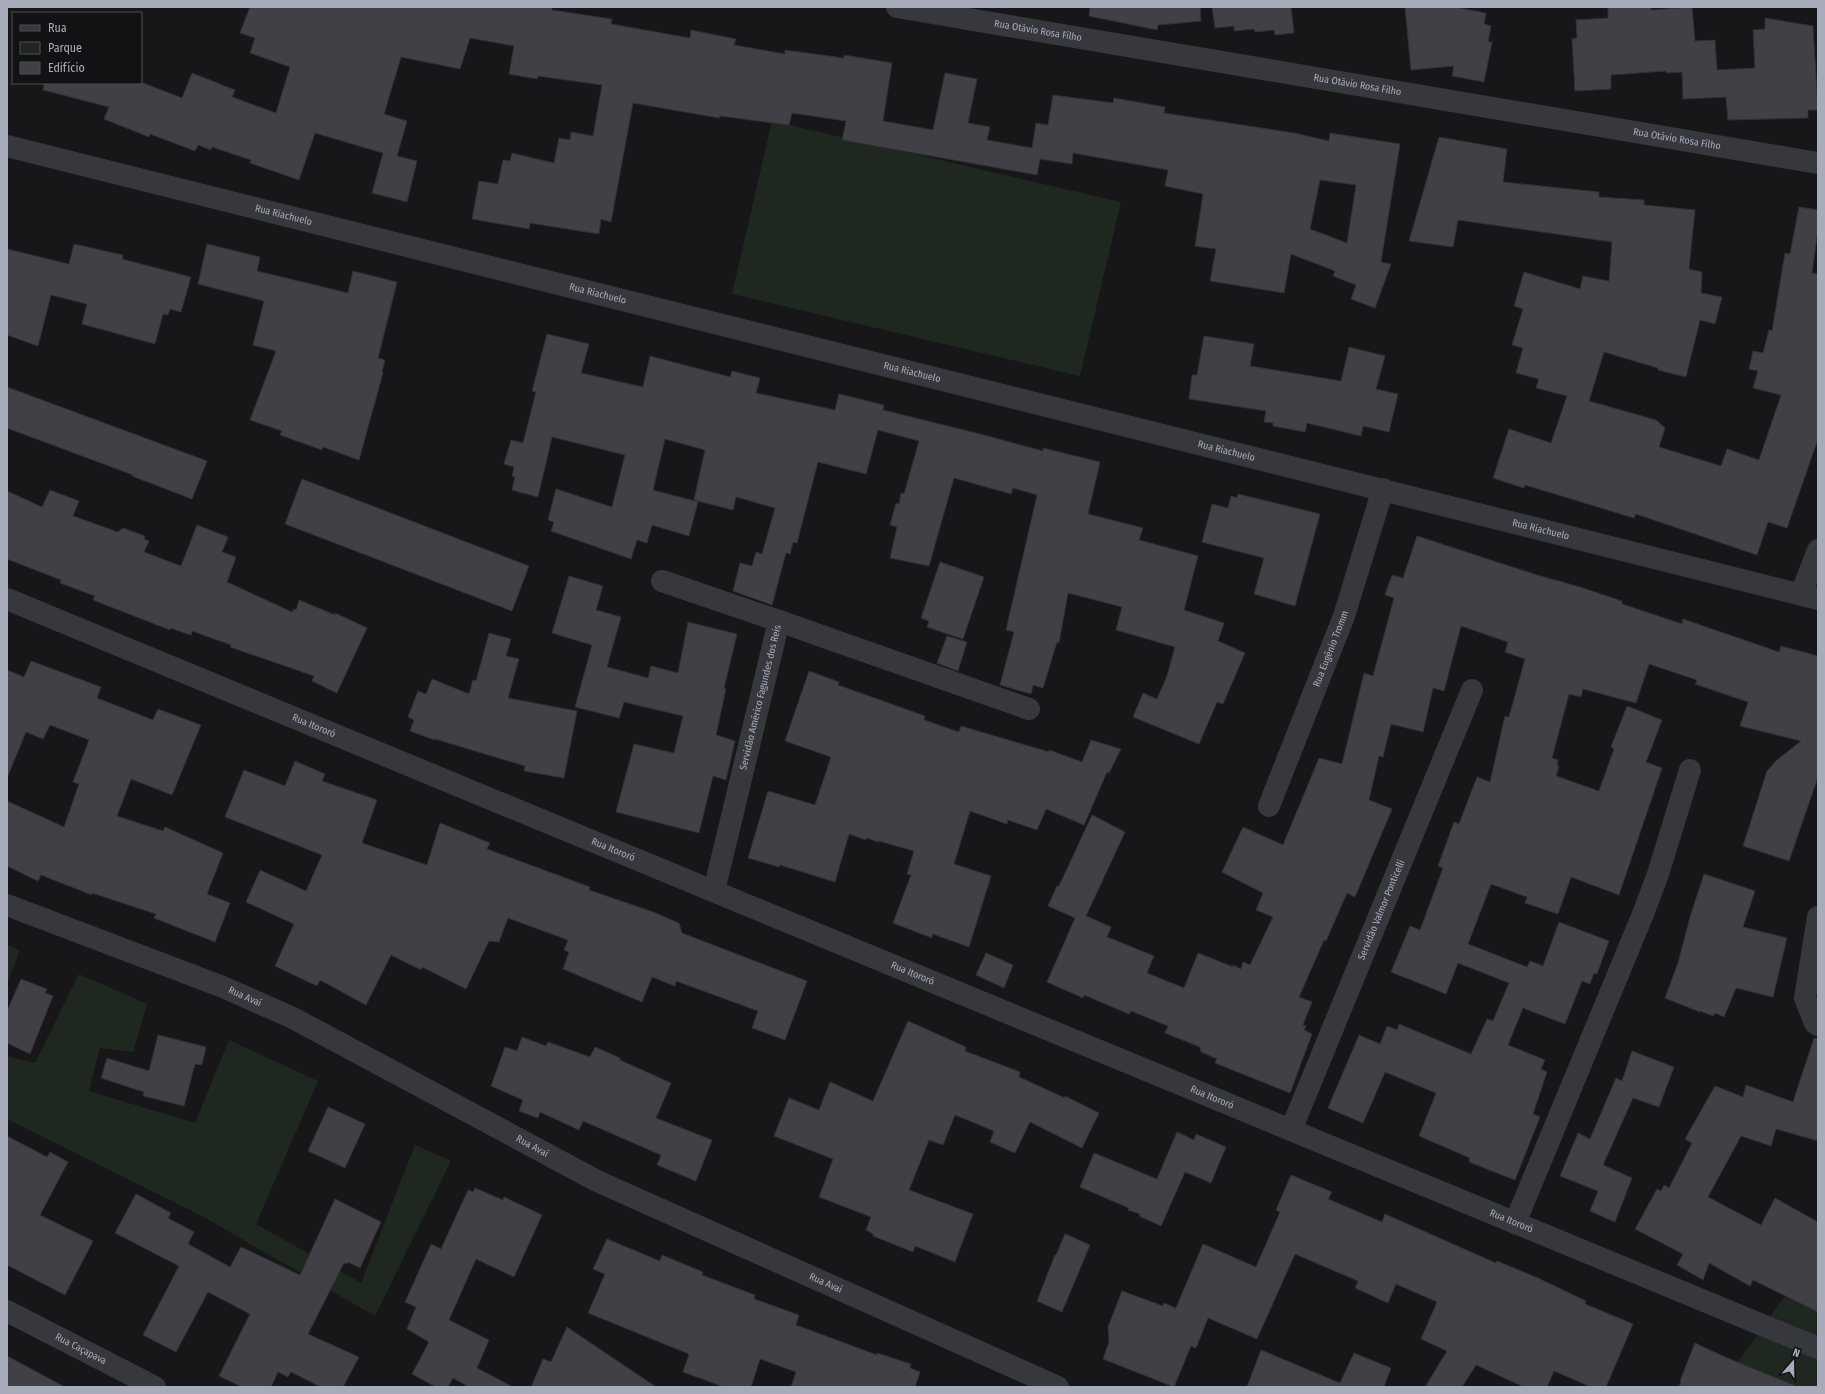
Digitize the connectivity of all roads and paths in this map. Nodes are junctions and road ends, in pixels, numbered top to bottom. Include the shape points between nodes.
1 (897, 7) edge
2 (7, 146) edge
3 (1818, 163) edge
4 (1383, 489) junction
5 (1818, 550) edge
6 (662, 581) dead end
7 (1810, 596) edge
8 (7, 599) edge
9 (779, 621) junction
10 (1472, 690) dead end
11 (1029, 709) dead end
12 (1690, 770) dead end
13 (1269, 806) dead end
14 (714, 891) junction
15 (7, 905) edge
16 (1818, 917) edge
17 (1818, 1025) edge
18 (1291, 1130) junction
19 (1515, 1223) junction
20 (7, 1311) edge
21 (1818, 1348) edge
22 (155, 1387) edge
23 (1058, 1387) edge

1 - 3 street, Rua Otávio Rosa Filho
2 - 4 street, Rua Riachuelo
4 - 7 street, Rua Riachuelo
4 - 13 street, Rua Eugênio Tromm via 1344,616
5 - 7 street
6 - 9 street
8 - 14 street, Rua Itororó
9 - 11 street, Servidão Américo Fagundes dos Reis
9 - 14 street, Servidão Américo Fagundes dos Reis
10 - 18 street, Servidão Valmor Ponticelli
12 - 19 street via 1653,887
14 - 18 street, Rua Itororó
15 - 23 street, Rua Avaí via 223,987 293,1018 596,1182
16 - 17 street via 1805,998
18 - 19 street, Rua Itororó
19 - 21 street, Rua Itororó
20 - 22 street, Rua Caçapava

